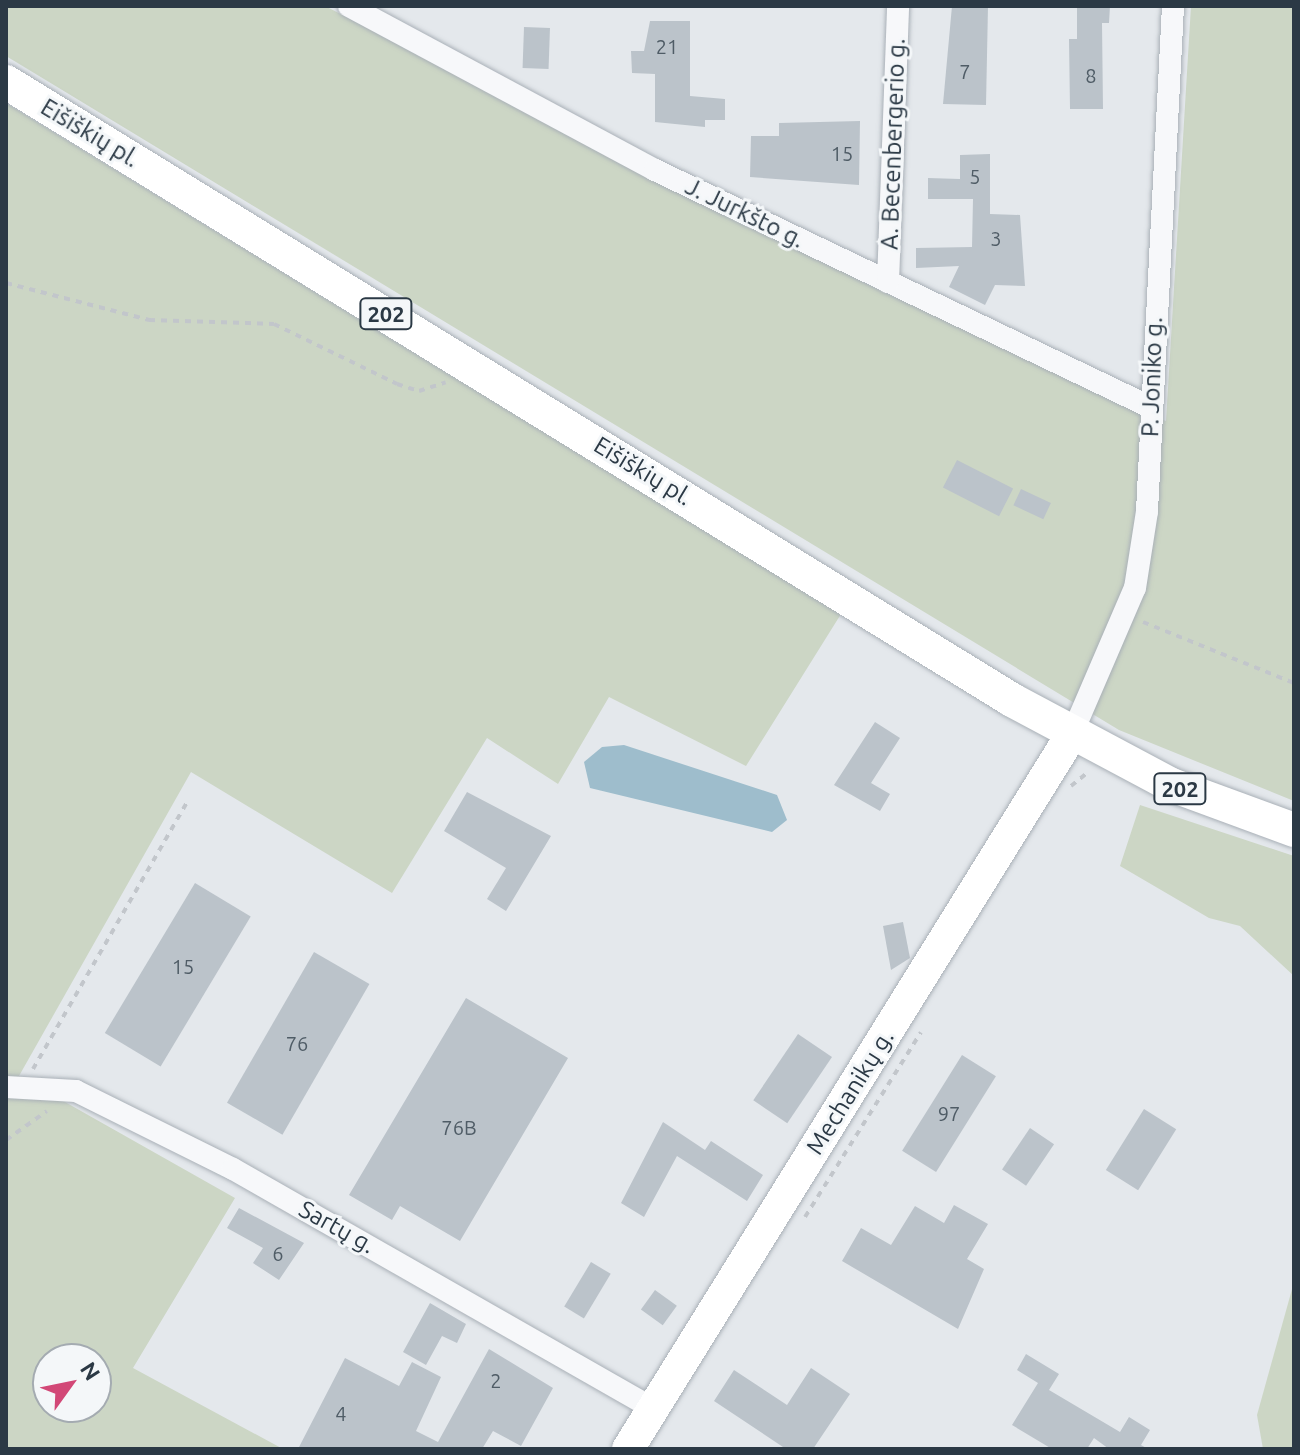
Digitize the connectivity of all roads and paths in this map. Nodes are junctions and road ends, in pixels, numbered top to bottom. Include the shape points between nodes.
1 (349, 6) edge
2 (898, 6) edge
3 (1173, 6) edge
4 (6, 82) edge
5 (888, 282) junction
6 (6, 283) edge
7 (466, 363) junction
8 (1148, 406) junction
9 (1126, 615) junction
10 (1294, 683) edge
11 (1072, 734) junction
12 (187, 802) dead end
13 (1294, 830) edge
14 (15, 1086) edge
15 (76, 1091) junction
16 (6, 1140) edge
17 (652, 1408) junction
18 (628, 1449) edge

1 - 5 street, J. Jurkšto g. via 655,170
2 - 5 street, A. Becenbergerio g.
3 - 8 street, P. Joniko g.
4 - 7 main road, Eišiškių pl. / 202
5 - 8 street, J. Jurkšto g.
6 - 7 path via 149,320 274,324 419,391 444,384
7 - 11 main road, Eišiškių pl. / 202
8 - 9 street, P. Joniko g. via 1147,511
9 - 10 path
9 - 11 street, P. Joniko g.
11 - 13 main road, Eišiškių pl. / 202 via 1182,790
11 - 17 main road, Mechanikų g.
12 - 14 path
14 - 15 street, Sartų g.
15 - 16 path
15 - 17 street, Sartų g. via 247,1177
17 - 18 main road, Mechanikų g.

